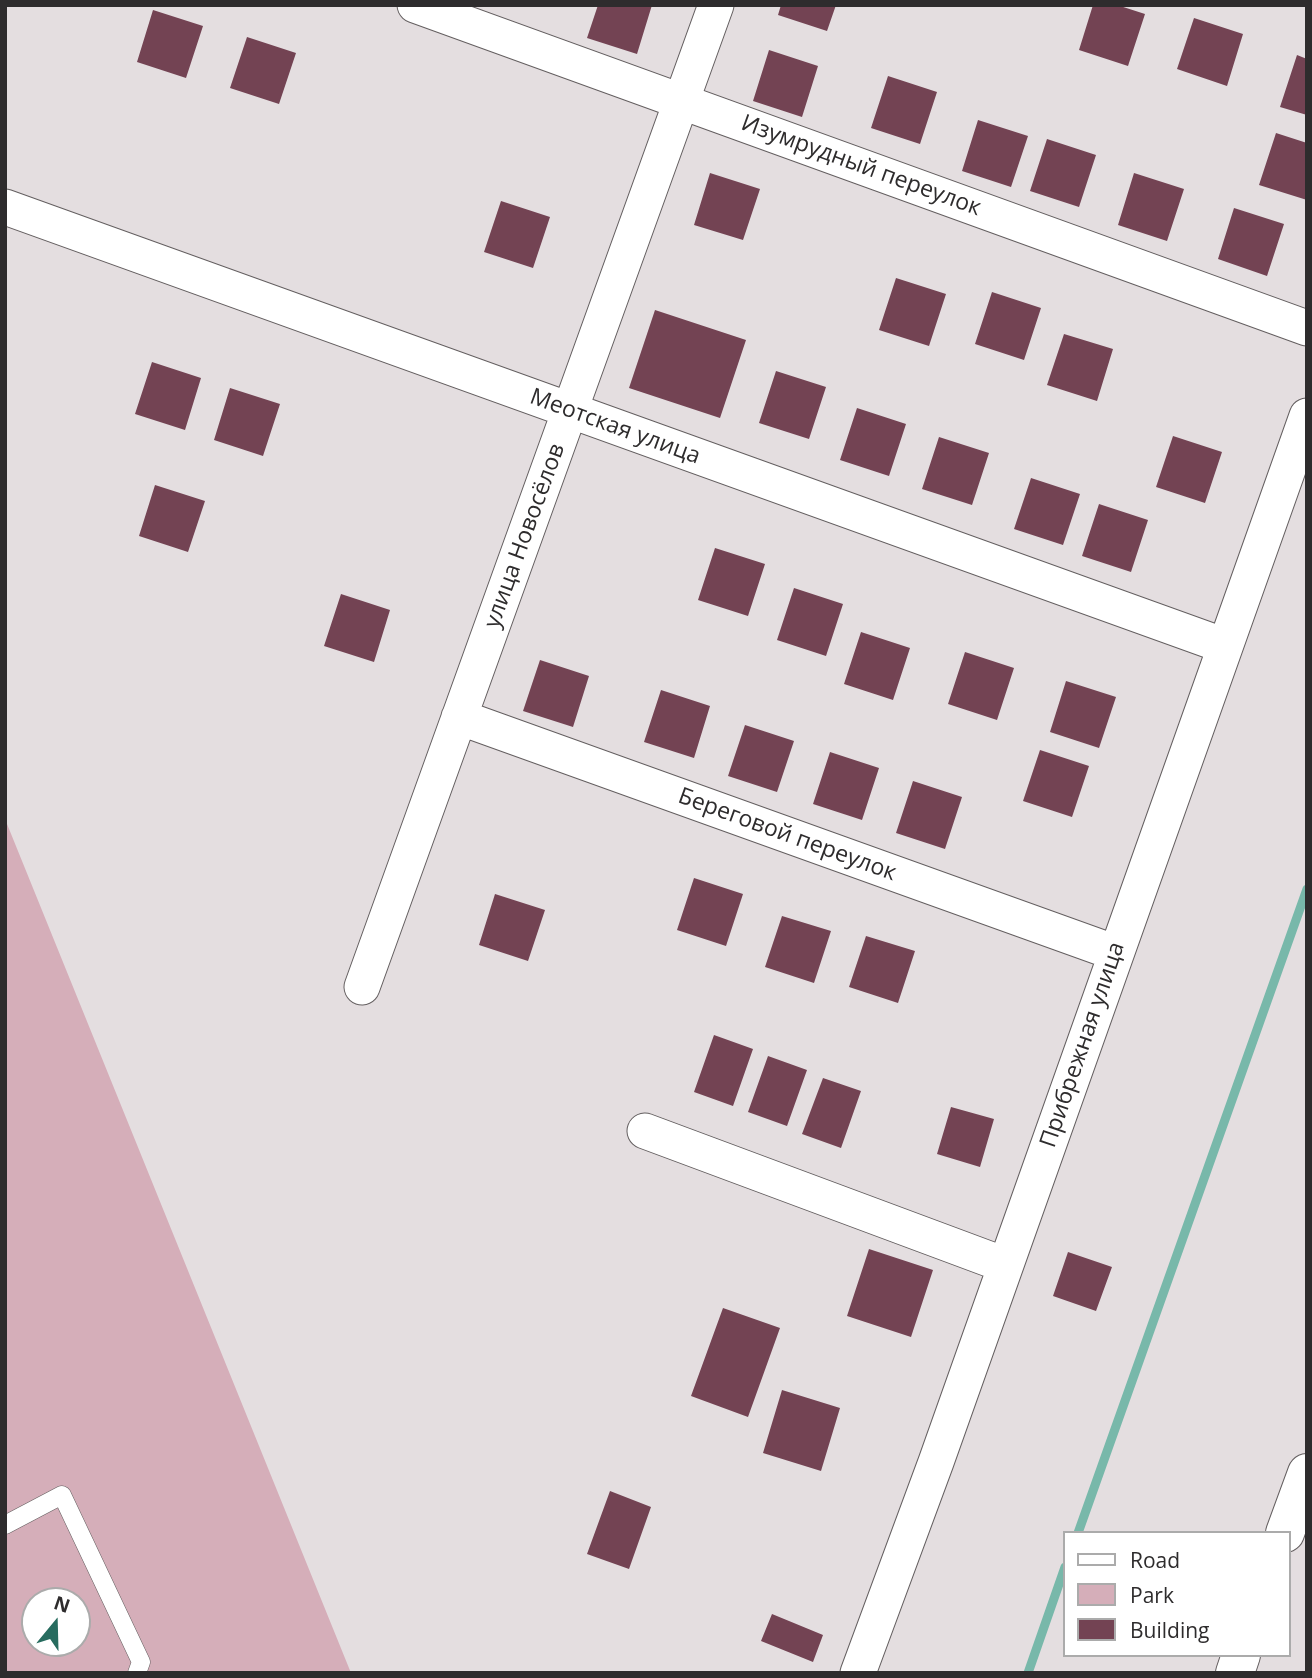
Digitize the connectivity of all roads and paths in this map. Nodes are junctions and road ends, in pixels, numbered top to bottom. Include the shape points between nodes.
1 (415, 5) edge
2 (716, 5) edge
3 (681, 102) junction
4 (5, 207) edge
5 (1307, 328) edge
6 (570, 410) junction
7 (1307, 416) edge
8 (1225, 646) junction
9 (459, 717) junction
10 (1116, 953) junction
11 (362, 987) dead end
12 (646, 1130) dead end
13 (1006, 1265) junction
14 (1307, 1473) edge
15 (5, 1525) edge
16 (1286, 1531) edge
17 (137, 1673) edge
18 (858, 1673) edge

1 - 3 street, Изумрудный переулок
2 - 3 street, улица Новосёлов
3 - 5 street, Изумрудный переулок
3 - 6 street, улица Новосёлов
4 - 6 street, Меотская улица
6 - 8 street, Меотская улица
6 - 9 street, улица Новосёлов
7 - 8 street, Прибрежная улица
8 - 10 street, Прибрежная улица
9 - 10 street, Береговой переулок
9 - 11 street, улица Новосёлов
10 - 13 street, Прибрежная улица
12 - 13 street
13 - 18 street, Прибрежная улица
14 - 16 main road
15 - 17 lane via 62,1495 141,1662

